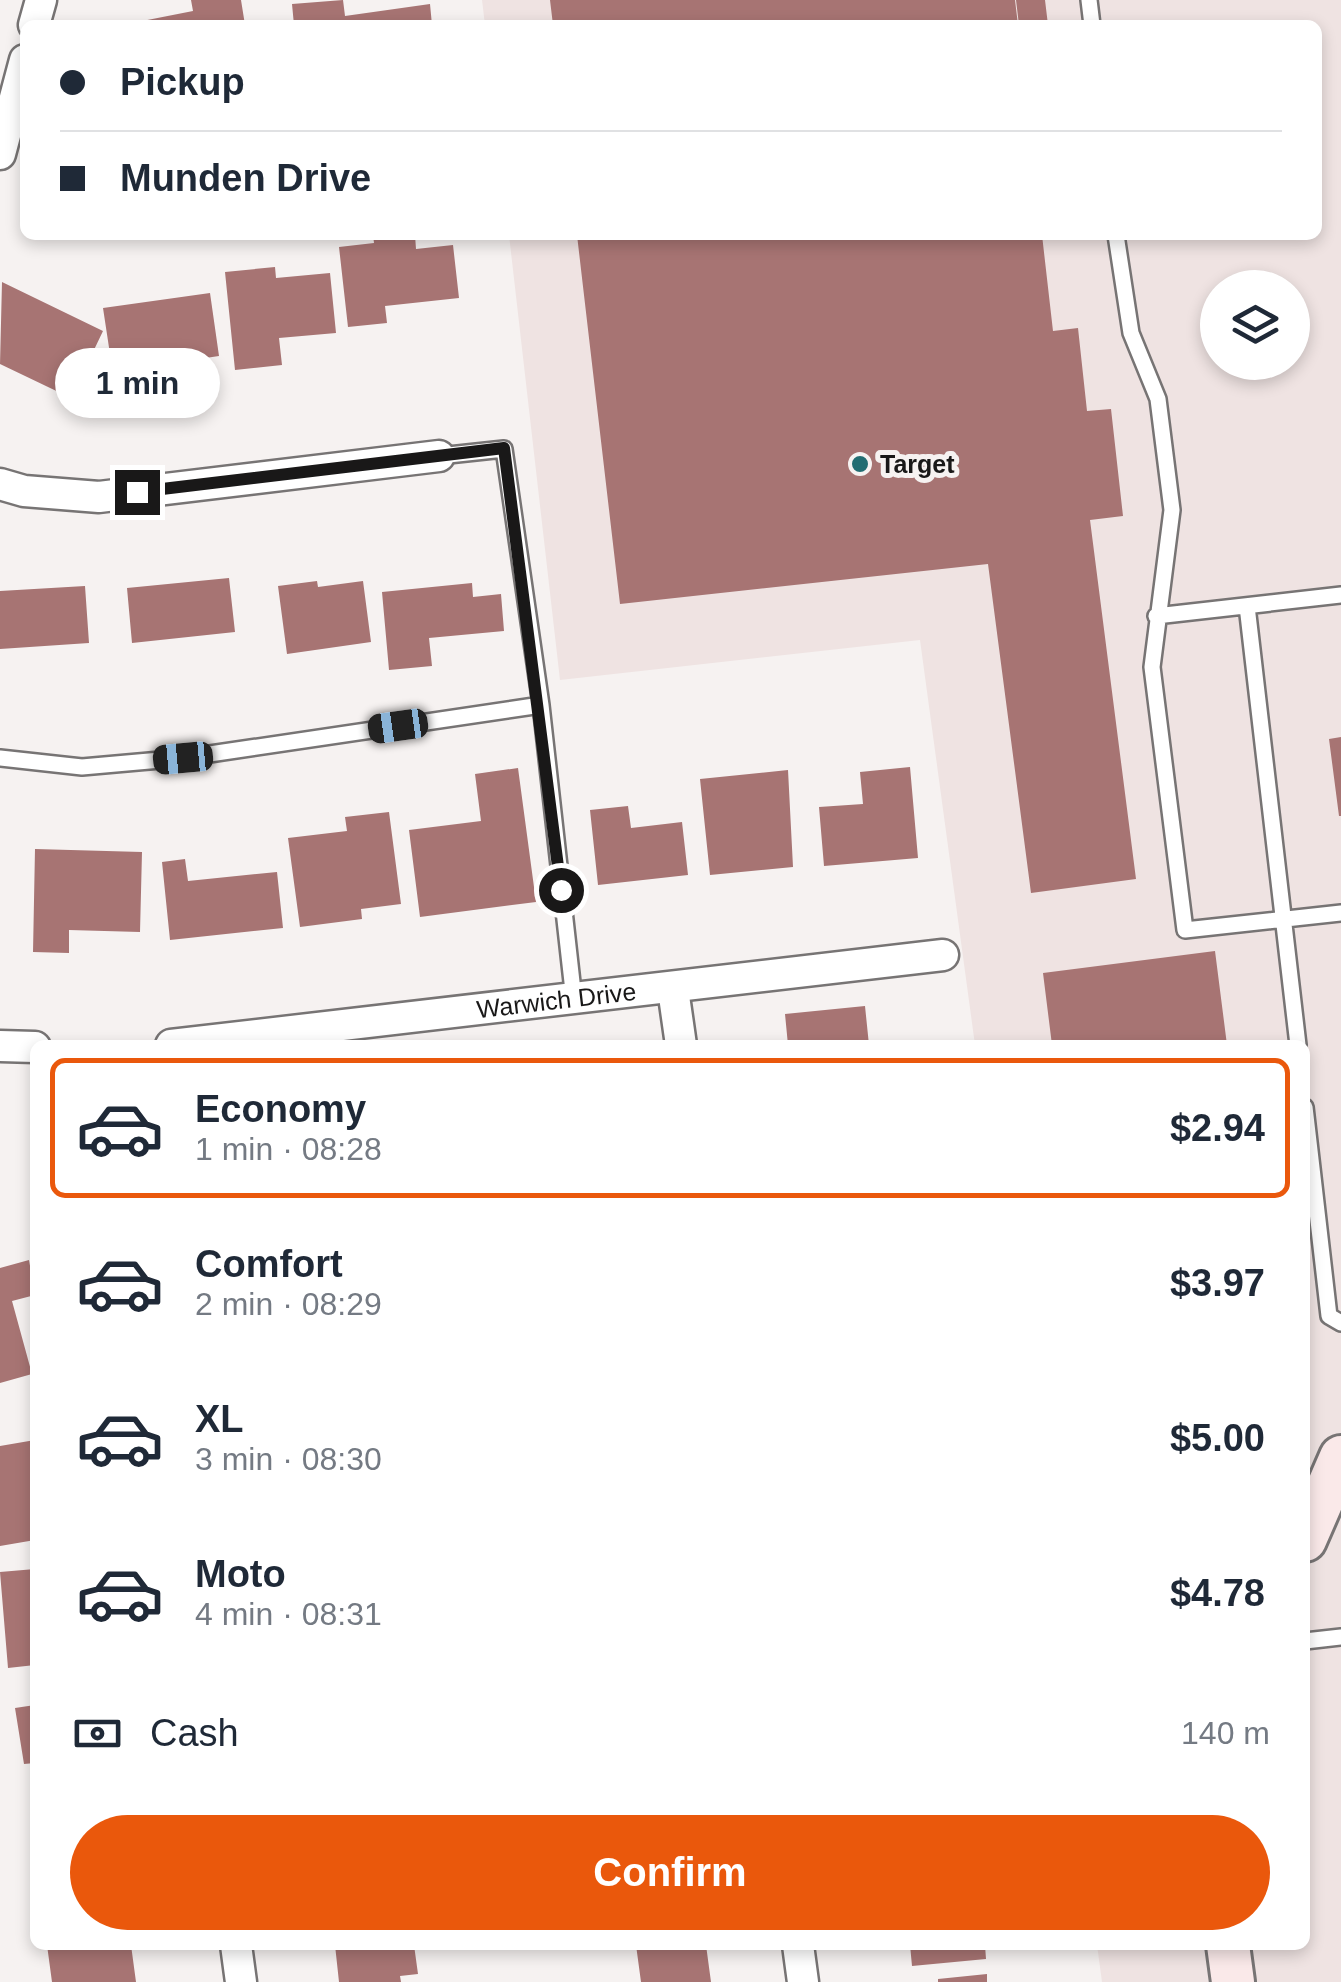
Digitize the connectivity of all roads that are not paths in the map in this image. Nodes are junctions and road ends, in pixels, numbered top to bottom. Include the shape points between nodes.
1 (20, 79) edge
2 (0, 154) edge
3 (1117, 240) edge
4 (440, 456) joint
5 (0, 484) edge
6 (1341, 595) edge
7 (1248, 606) junction
8 (1156, 616) junction
9 (540, 705) junction
10 (0, 758) edge
11 (1341, 912) edge
12 (1284, 920) junction
13 (943, 954) dead end
14 (674, 989) junction
15 (574, 1001) junction
16 (217, 1040) edge
17 (680, 1040) edge
18 (1297, 1040) edge
19 (0, 1046) edge
20 (30, 1048) edge
21 (1310, 1151) edge
22 (1341, 1323) edge
23 (1341, 1456) edge
24 (1310, 1528) edge
25 (1341, 1637) edge
26 (1310, 1640) edge
27 (237, 1950) edge
28 (799, 1950) edge
29 (1229, 1950) edge
30 (241, 1982) edge
31 (803, 1982) edge
32 (1233, 1982) edge

1 - 2 street
3 - 8 lane via 1131,333 1158,400 1172,510
4 - 5 street via 99,497
4 - 9 lane via 504,448
6 - 7 lane
7 - 8 lane
7 - 12 lane
8 - 12 lane via 1152,667 1185,930
9 - 10 lane via 82,768
9 - 15 lane
11 - 12 lane
12 - 18 lane
13 - 14 street, Warwich Drive
14 - 15 street, Warwich Drive
14 - 17 street
15 - 16 street, Warwich Drive
19 - 20 street
21 - 22 lane via 1329,1316
23 - 24 street
25 - 26 lane
27 - 30 street
28 - 31 street
29 - 32 street

